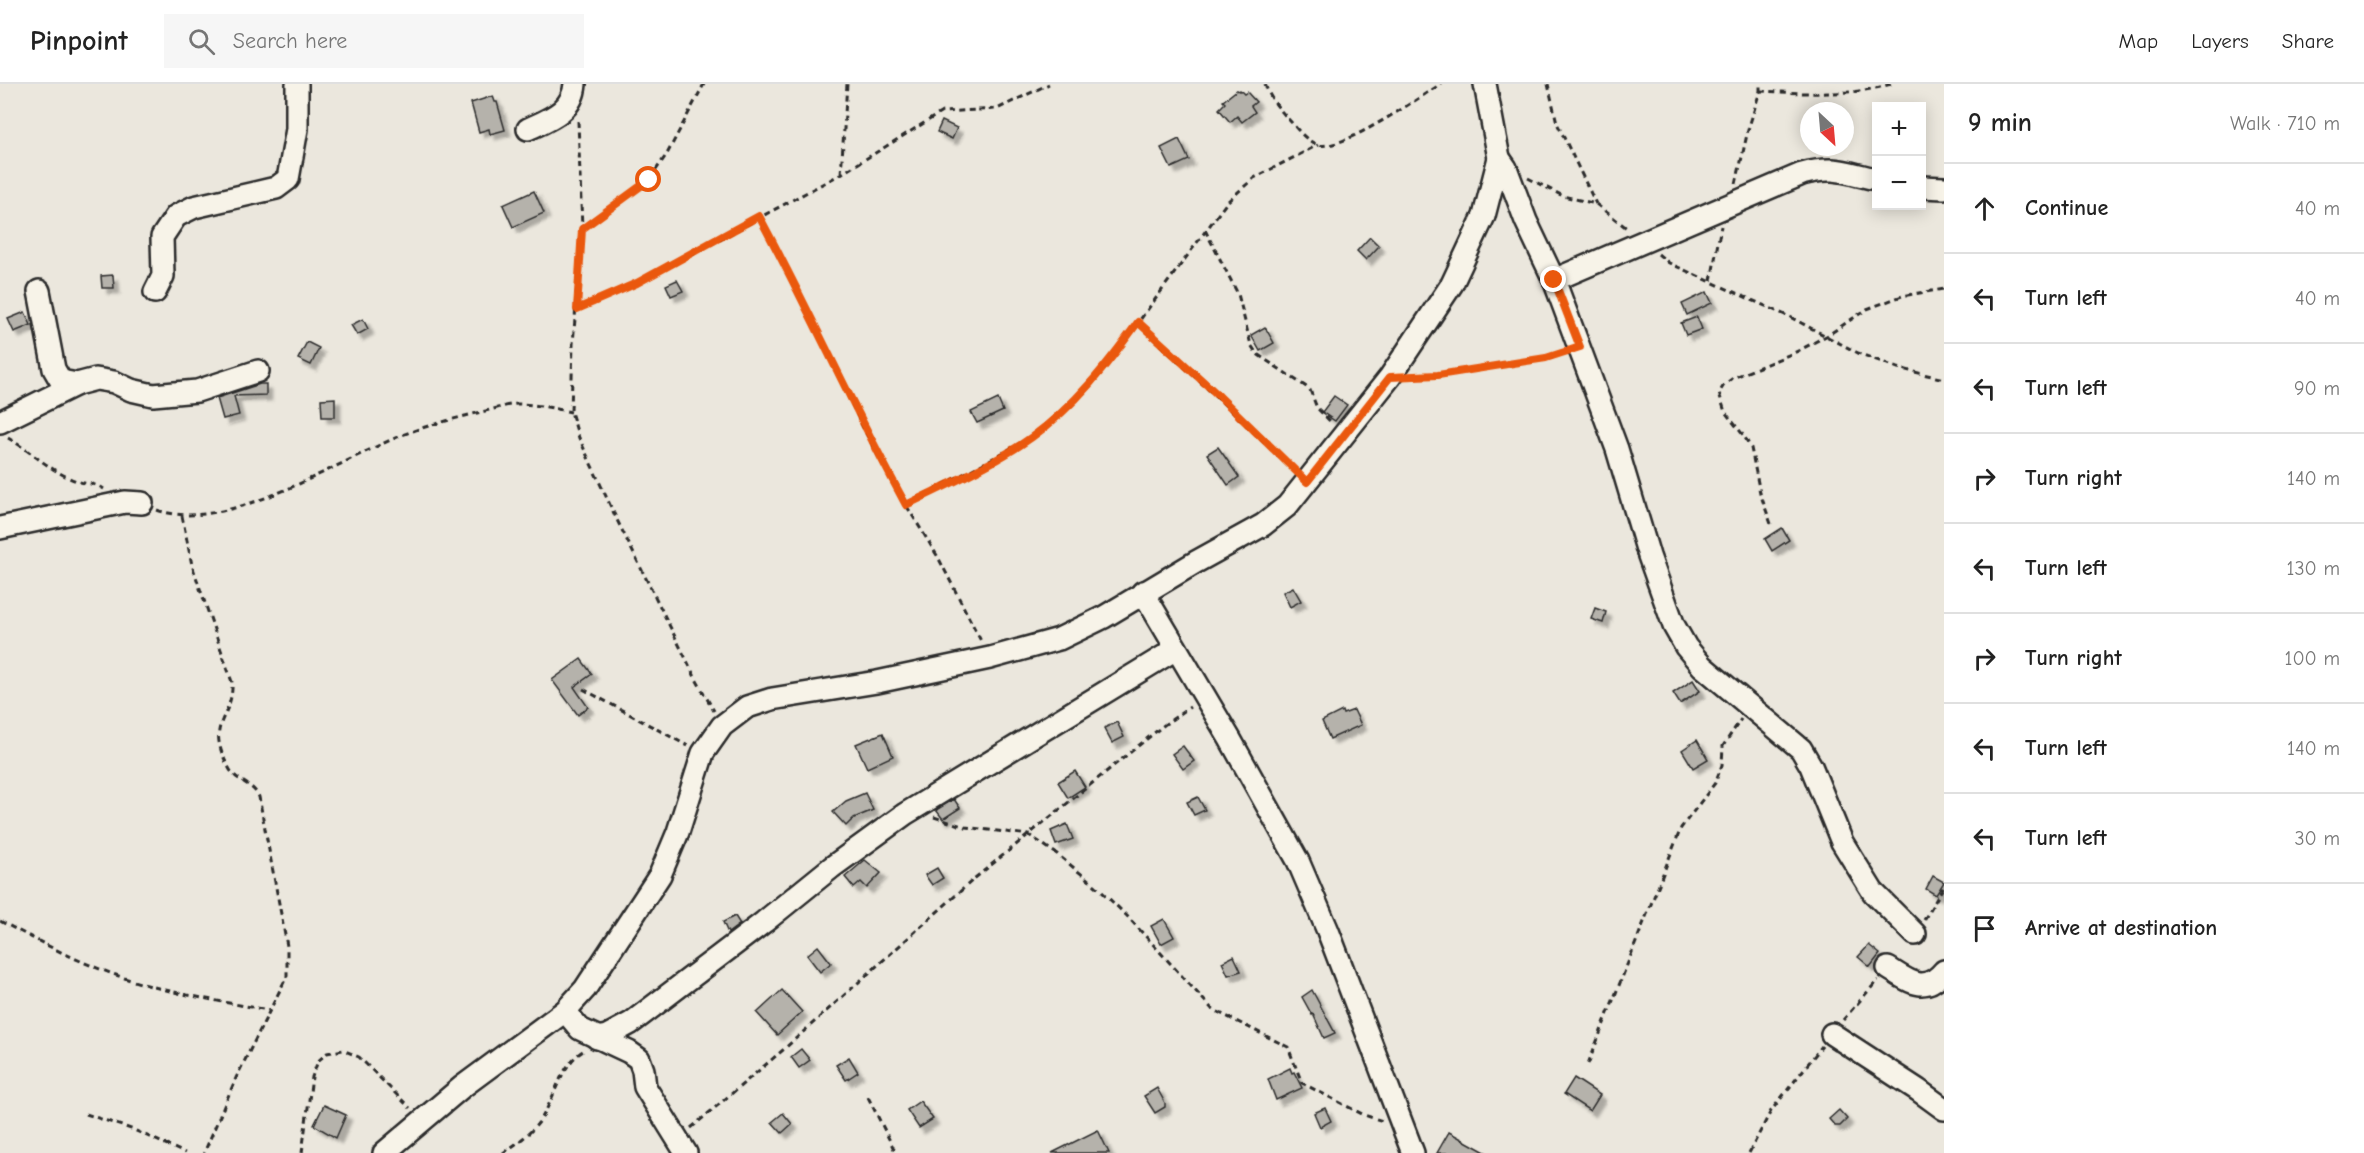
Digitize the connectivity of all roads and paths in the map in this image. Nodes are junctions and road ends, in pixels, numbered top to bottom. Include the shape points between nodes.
1 (297, 84) edge
2 (704, 84) edge
3 (848, 84) edge
4 (1049, 84) edge
5 (1265, 84) edge
6 (1441, 84) edge
7 (1485, 84) edge
8 (1548, 84) edge
9 (1760, 84) edge
10 (1890, 84) edge
11 (1760, 91) junction
12 (573, 93) edge
13 (528, 129) dead end
14 (1318, 145) junction
15 (1502, 163) junction
16 (841, 174) junction
17 (1872, 178) edge
18 (1926, 188) edge
19 (1944, 188) edge
20 (1596, 204) junction
21 (1728, 207) junction
22 (759, 216) junction
23 (582, 229) junction
24 (1205, 230) junction
25 (1644, 243) junction
26 (1554, 280) junction
27 (1711, 281) junction
28 (1944, 289) edge
29 (39, 291) dead end
30 (155, 292) dead end
31 (577, 309) junction
32 (1138, 322) junction
33 (1828, 335) junction
34 (1580, 347) junction
35 (258, 371) dead end
36 (1390, 377) junction
37 (1944, 379) edge
38 (77, 384) junction
39 (571, 412) junction
40 (2, 428) edge
41 (1345, 434) junction
42 (1307, 482) junction
43 (133, 502) junction
44 (906, 505) junction
45 (182, 516) junction
46 (1771, 524) dead end
47 (0, 528) edge
48 (1143, 592) junction
49 (1176, 649) junction
50 (990, 658) junction
51 (583, 689) dead end
52 (1206, 697) junction
53 (1750, 705) junction
54 (722, 726) junction
55 (703, 753) junction
56 (905, 814) junction
57 (1029, 835) junction
58 (1944, 886) edge
59 (0, 921) edge
60 (1914, 934) joint
61 (1888, 968) joint
62 (1944, 971) edge
63 (268, 1010) junction
64 (566, 1011) junction
65 (1832, 1034) junction
66 (600, 1039) junction
67 (1588, 1064) dead end
68 (868, 1097) dead end
69 (1944, 1109) edge
70 (86, 1114) dead end
71 (424, 1121) junction
72 (1405, 1128) junction
73 (682, 1146) edge
74 (185, 1153) edge
75 (204, 1153) edge
76 (302, 1153) edge
77 (384, 1153) edge
78 (503, 1153) edge
79 (896, 1153) edge
80 (1413, 1153) edge
81 (1749, 1153) edge

1 - 30 street via 297,129 288,179 276,188 194,207 176,216 162,237 163,276
2 - 23 path via 649,180
3 - 16 path
4 - 16 path via 997,109 942,112
5 - 14 path via 1278,108
6 - 14 path via 1359,134 1336,144
7 - 15 street
8 - 20 path via 1557,123
9 - 11 path
10 - 11 path via 1834,92
11 - 21 path
12 - 13 street via 555,117
12 - 23 path via 579,135
14 - 24 path via 1254,178 1227,202
15 - 20 path via 1563,196
15 - 26 street
15 - 36 street via 1484,216 1452,285
16 - 22 path
17 - 21 street via 1819,169
18 - 19 street
20 - 25 path
21 - 25 street
21 - 27 path
22 - 31 path via 637,283
22 - 44 path
23 - 31 path
24 - 32 path
24 - 41 path via 1238,294 1251,345 1257,354 1310,390 1317,408
25 - 26 street
25 - 27 path via 1669,262
26 - 34 street
27 - 33 path
28 - 33 path via 1902,296 1867,309
29 - 38 street via 54,369 61,381
31 - 39 path
32 - 42 path
32 - 44 path via 1072,404 1031,438
33 - 37 path via 1858,353
33 - 46 path via 1733,378 1719,393 1725,412 1751,448
34 - 36 path via 1546,358 1438,375
34 - 53 street via 1674,626 1702,666
35 - 38 street via 197,391 153,395 96,379
36 - 41 street
38 - 40 street
39 - 45 path via 515,404 453,419 410,432 278,494
39 - 54 path via 617,520
40 - 43 path via 38,460 78,481 92,482
41 - 42 street
42 - 48 street via 1287,506 1263,525
43 - 45 path
43 - 47 street
44 - 50 path via 938,557
45 - 63 path via 192,565 232,682 233,690 217,736 229,769 238,780 257,791 287,946 287,976
48 - 49 street
48 - 50 street via 1059,639
49 - 52 street
49 - 56 street
50 - 54 street via 772,699 747,706
51 - 55 path
52 - 57 path via 1164,725
52 - 72 street via 1298,861
53 - 60 street via 1802,749 1842,842 1873,892
53 - 67 path via 1723,746 1722,765 1715,783 1681,828
54 - 55 street
55 - 64 street via 660,874 591,980
56 - 57 path
56 - 66 street via 631,1023
57 - 72 path via 1096,886 1212,1009 1288,1047 1302,1083 1364,1115
57 - 73 path via 975,878 783,1050
58 - 60 path
59 - 63 path via 118,976
61 - 62 street via 1914,984 1923,985
61 - 65 path
63 - 75 path
64 - 66 street via 580,1029
64 - 71 street via 462,1087
65 - 69 street
65 - 81 path via 1771,1111
66 - 73 street via 639,1059 645,1087
66 - 78 path via 569,1062 539,1123
68 - 79 path
70 - 74 path
71 - 76 path via 358,1057 343,1050 327,1053 318,1061 312,1077
71 - 77 street
72 - 80 street

